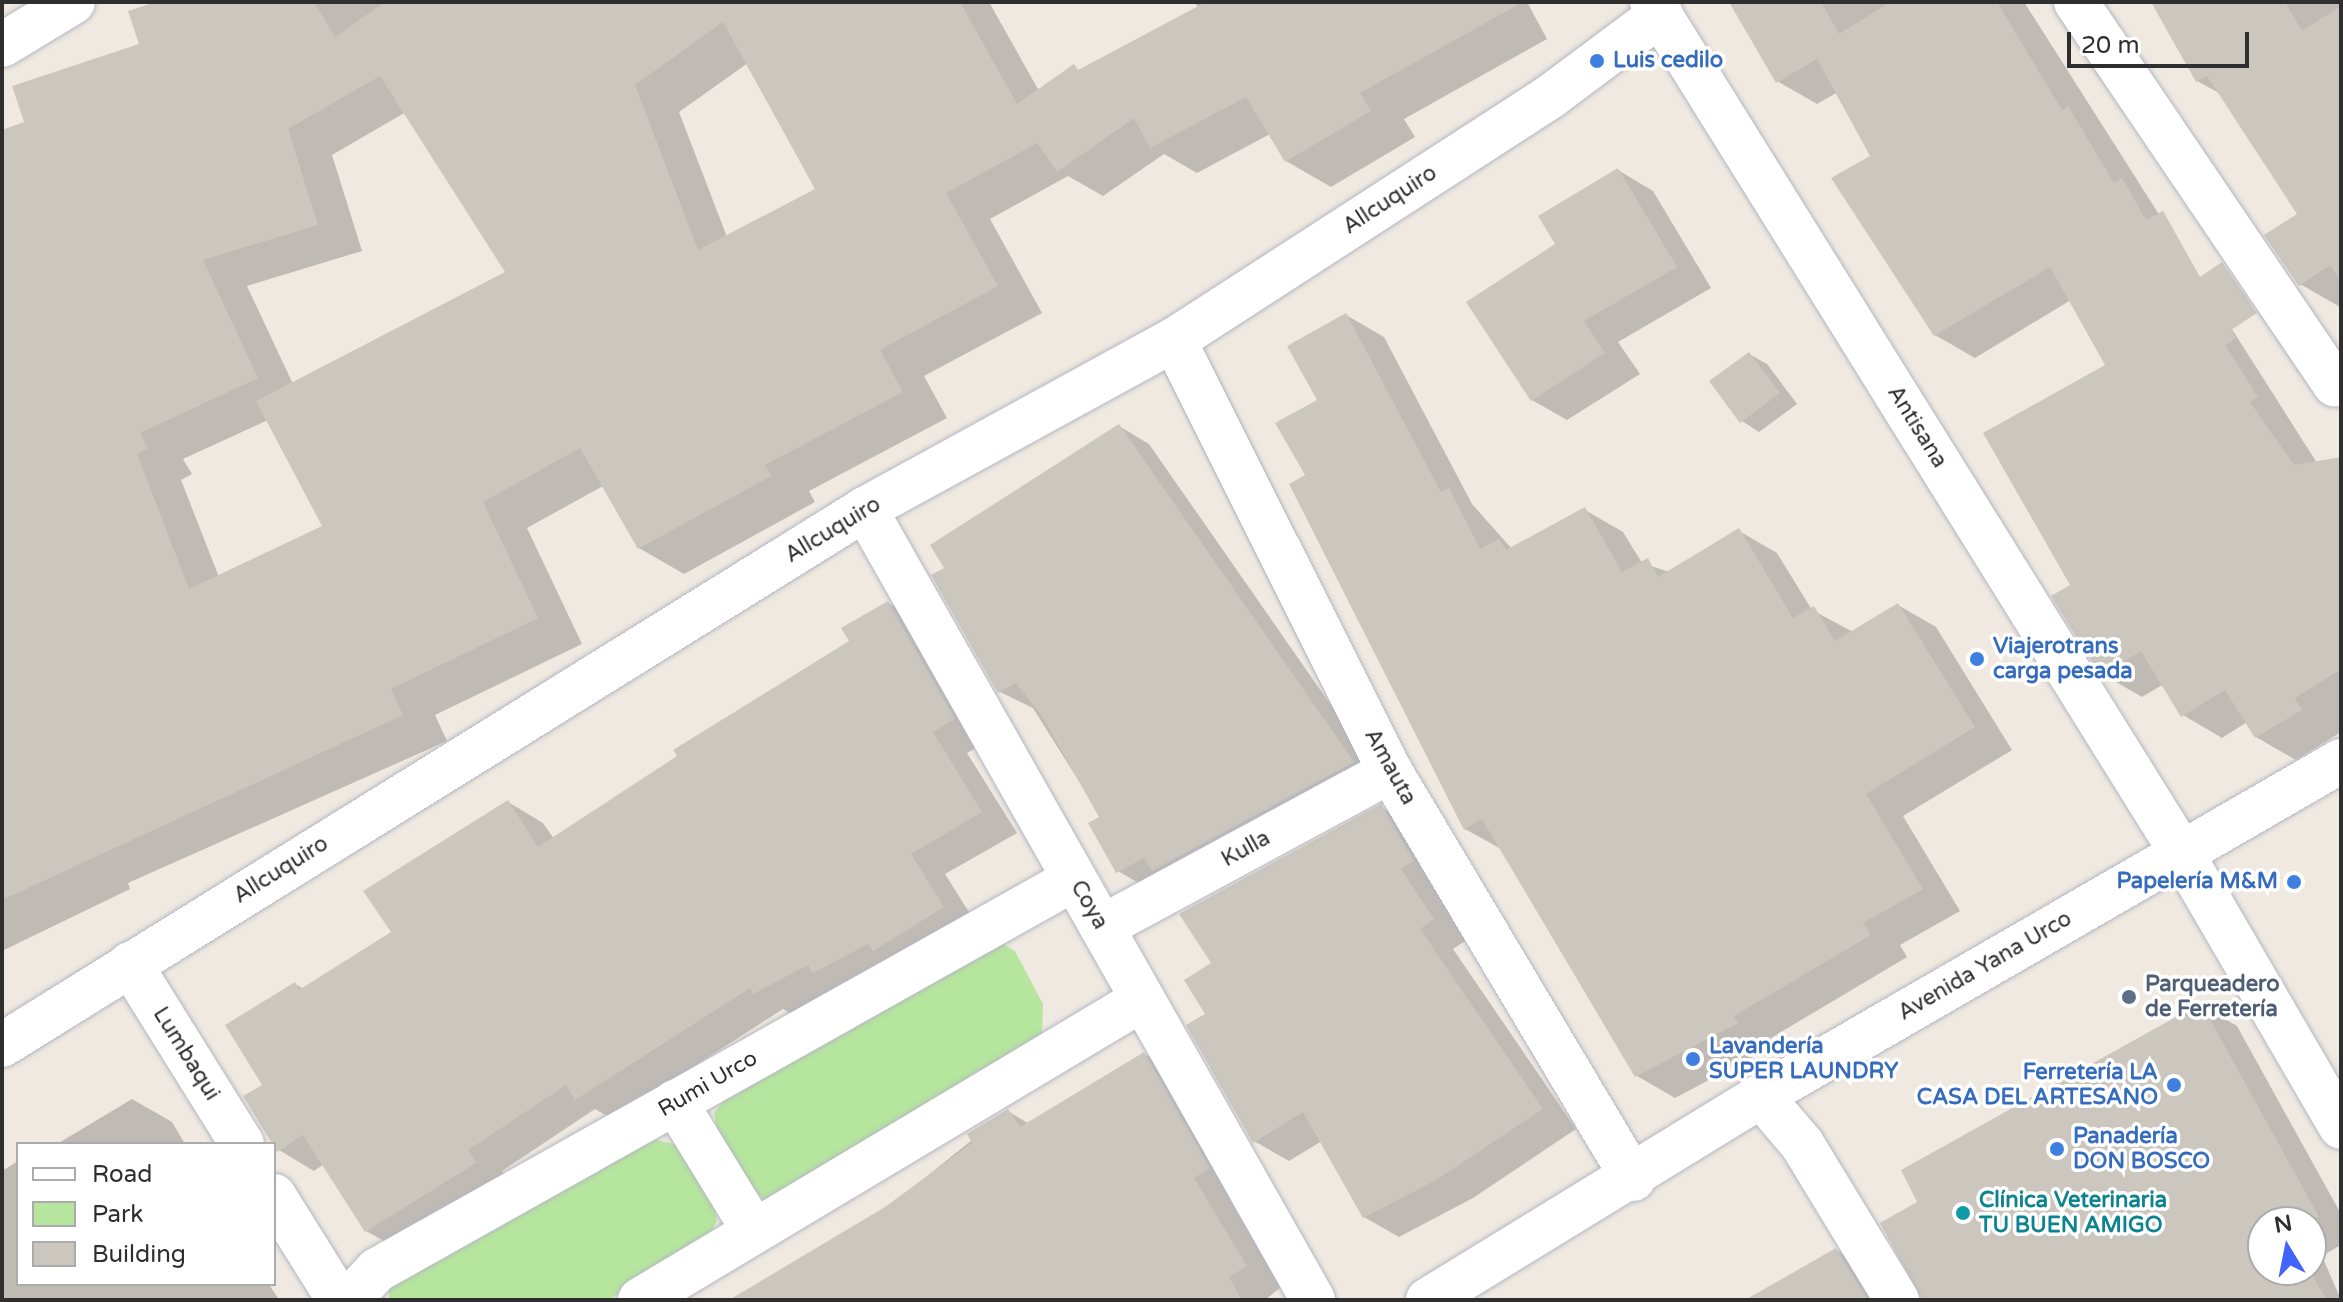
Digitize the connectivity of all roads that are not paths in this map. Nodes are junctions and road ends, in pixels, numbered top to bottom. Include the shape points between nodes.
1 (73, 2) edge
2 (2076, 2) edge
3 (1656, 8) edge
4 (2, 45) edge
5 (1174, 340) junction
6 (2335, 384) dead end
7 (865, 509) junction
8 (2341, 761) edge
9 (1390, 771) junction
10 (2181, 852) junction
11 (1074, 879) junction
12 (1102, 927) junction
13 (130, 964) junction
14 (1143, 999) junction
15 (2, 1045) edge
16 (1761, 1096) junction
17 (675, 1102) junction
18 (2341, 1127) edge
19 (241, 1142) edge
20 (1633, 1179) junction
21 (276, 1199) edge
22 (754, 1231) junction
23 (339, 1300) edge
24 (349, 1300) edge
25 (640, 1300) edge
26 (1313, 1300) edge
27 (1428, 1300) edge
28 (1897, 1300) edge

1 - 4 street
2 - 6 street
3 - 5 street, Allcuquiro via 1551,96
3 - 10 street, Antisana
5 - 7 street, Allcuquiro
5 - 9 street, Amauta
7 - 11 street, Coya
7 - 13 street, Allcuquiro
8 - 10 street, Avenida Yana Urco
9 - 12 street, Kulla
9 - 20 street, Amauta
10 - 16 street, Avenida Yana Urco
10 - 18 street, Antisana
11 - 12 street, Coya
11 - 17 street, Rumi Urco
12 - 14 street, Coya
13 - 15 street, Allcuquiro
13 - 19 street, Lumbaqui
14 - 22 street
14 - 26 street, Coya
16 - 20 street, Avenida Yana Urco
16 - 28 street via 1802,1144
17 - 22 street
17 - 24 street, Rumi Urco via 377,1270
20 - 27 street, Avenida Yana Urco
21 - 23 street
22 - 25 street

